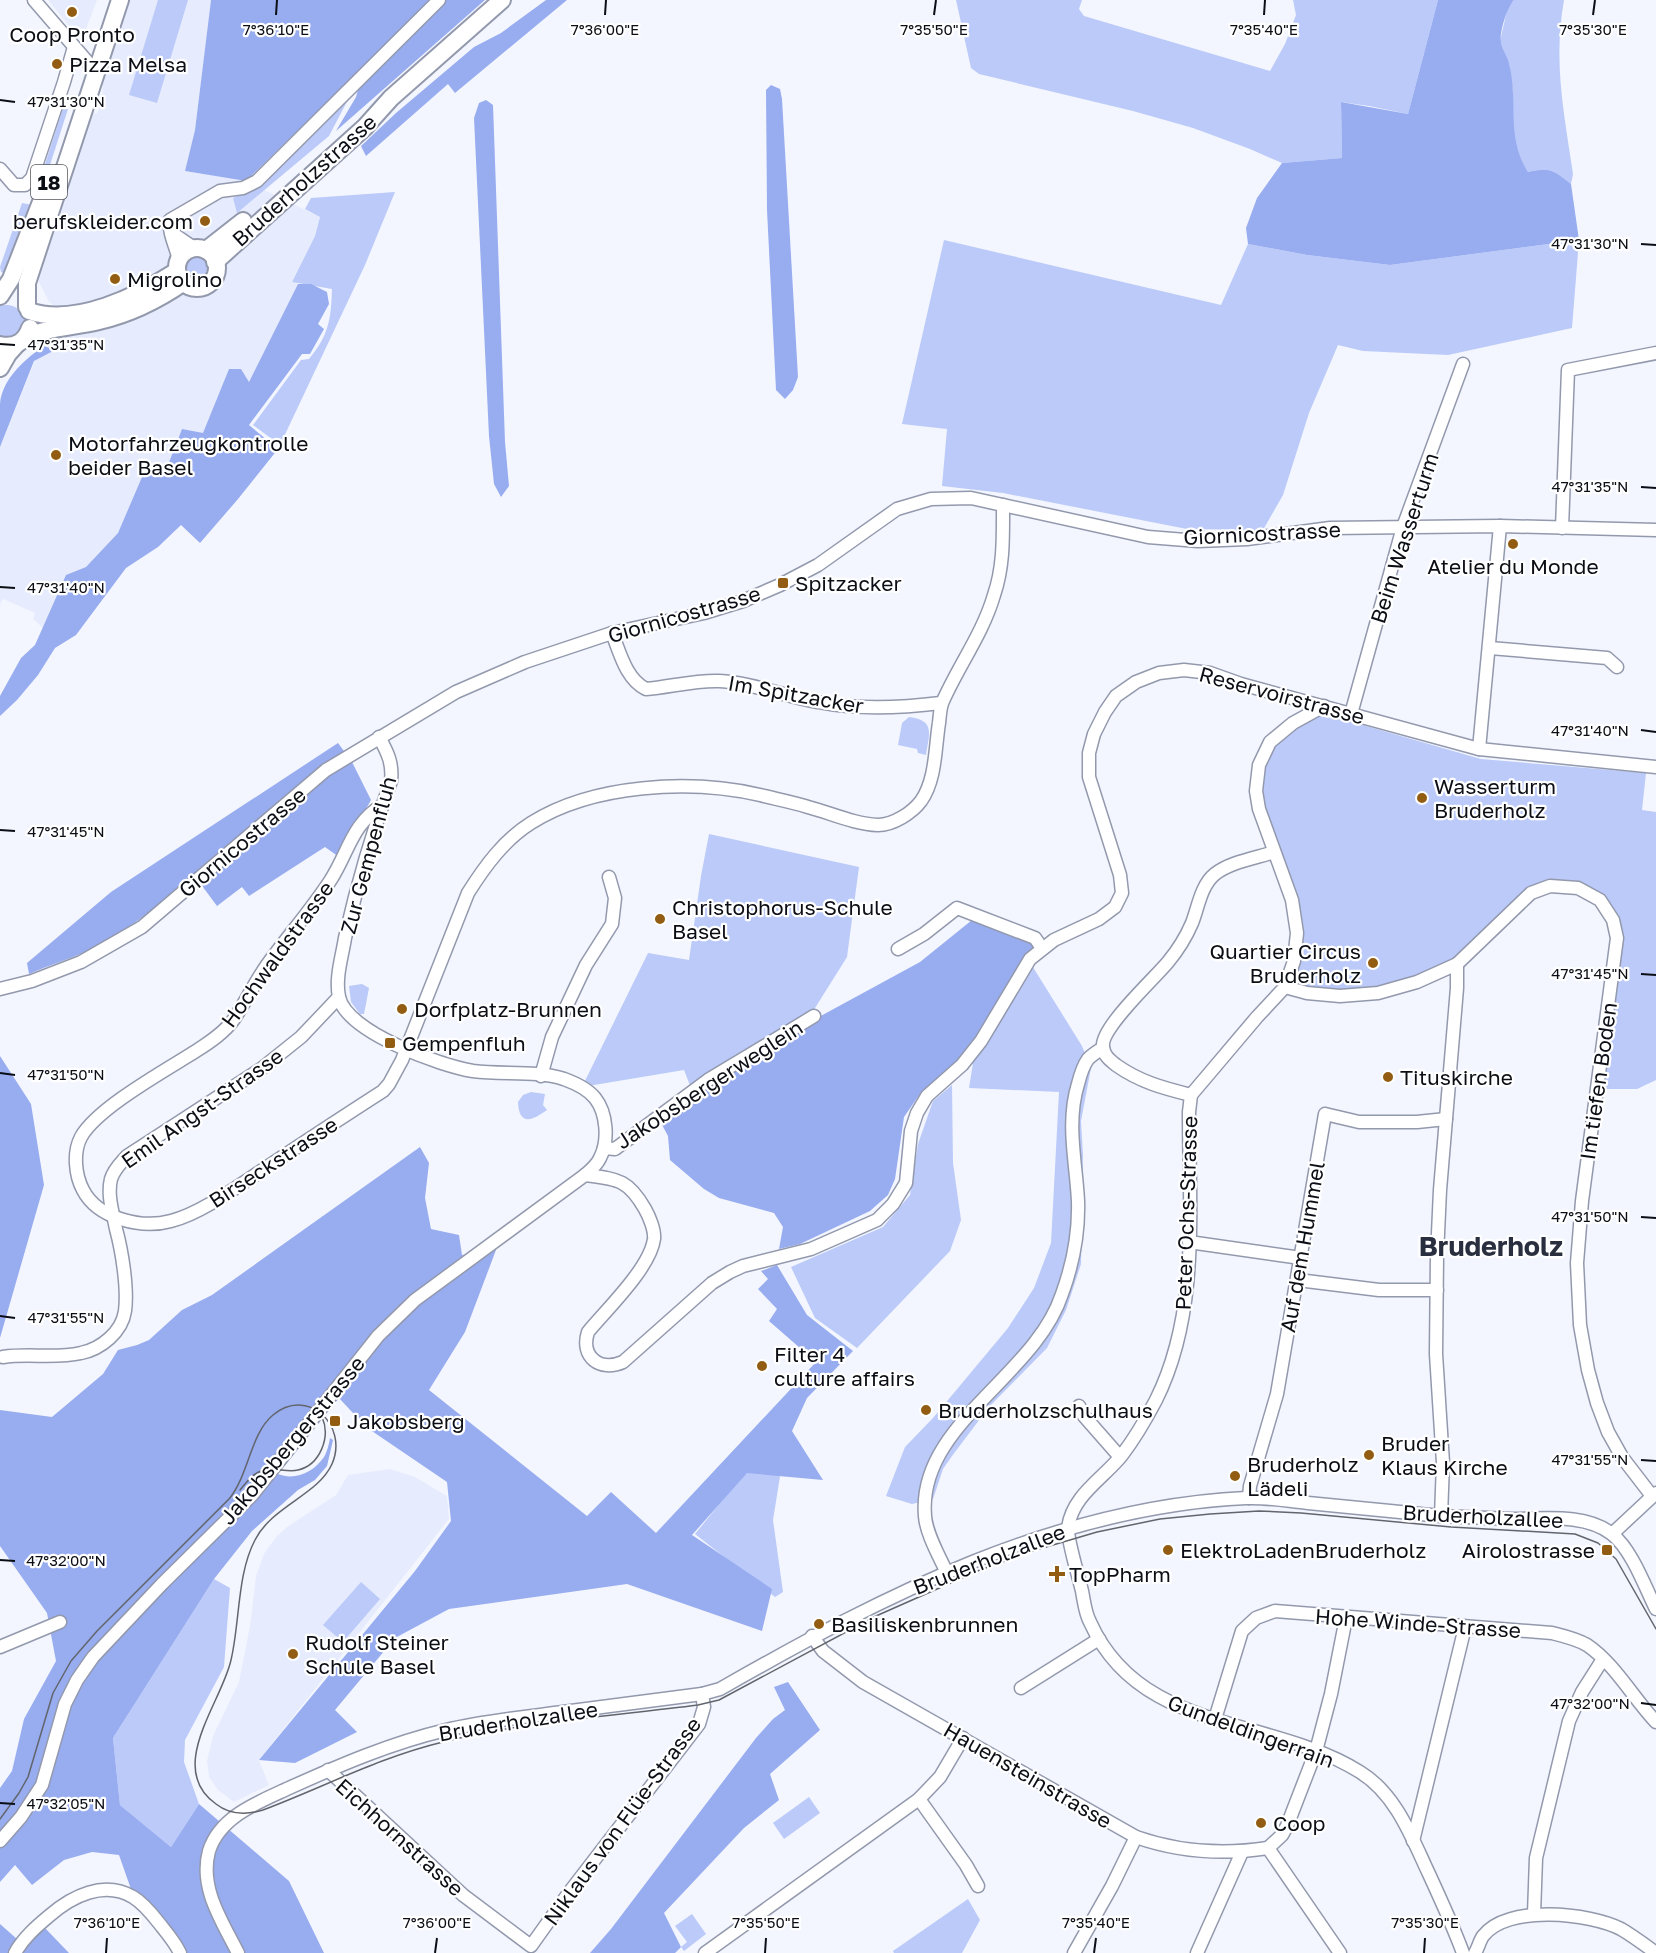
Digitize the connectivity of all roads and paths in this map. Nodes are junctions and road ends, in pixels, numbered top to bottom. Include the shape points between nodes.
1 (34, 0) edge
2 (109, 0) edge
3 (120, 0) edge
4 (439, 0) edge
5 (502, 0) edge
6 (74, 47) junction
7 (92, 68) junction
8 (0, 169) edge
9 (172, 233) junction
10 (205, 253) junction
11 (180, 271) junction
12 (0, 297) edge
13 (28, 309) junction
14 (14, 342) edge
15 (1656, 353) edge
16 (1463, 364) dead end
17 (0, 368) edge
18 (1004, 505) junction
19 (1500, 526) junction
20 (1403, 527) junction
21 (1562, 528) junction
22 (1656, 530) edge
23 (612, 633) junction
24 (1490, 648) junction
25 (1617, 667) dead end
26 (941, 703) junction
27 (1324, 706) junction
28 (1351, 714) junction
29 (379, 737) junction
30 (1479, 749) junction
31 (1656, 766) edge
32 (384, 804) junction
33 (1274, 852) junction
34 (609, 877) dead end
35 (1042, 948) junction
36 (898, 949) dead end
37 (1457, 964) junction
38 (1285, 987) junction
39 (0, 989) edge
40 (339, 997) junction
41 (814, 1016) dead end
42 (1103, 1048) junction
43 (406, 1050) junction
44 (541, 1076) junction
45 (1191, 1095) junction
46 (1446, 1119) junction
47 (604, 1148) junction
48 (585, 1175) junction
49 (113, 1215) junction
50 (1189, 1242) junction
51 (1301, 1258) junction
52 (1298, 1280) junction
53 (1437, 1290) junction
54 (3, 1357) dead end
55 (1079, 1406) dead end
56 (1120, 1457) junction
57 (1654, 1495) edge
58 (1249, 1498) junction
59 (1441, 1516) junction
60 (1068, 1529) junction
61 (1612, 1534) junction
62 (946, 1571) junction
63 (1656, 1609) edge
64 (1346, 1618) junction
65 (60, 1622) dead end
66 (1465, 1627) junction
67 (812, 1636) junction
68 (1099, 1639) junction
69 (0, 1647) edge
70 (1603, 1659) junction
71 (1022, 1688) dead end
72 (702, 1694) junction
73 (1215, 1719) junction
74 (1656, 1722) edge
75 (963, 1738) junction
76 (1316, 1751) junction
77 (328, 1770) junction
78 (919, 1799) junction
79 (1136, 1837) junction
80 (0, 1841) edge
81 (1413, 1841) junction
82 (1268, 1848) junction
83 (1242, 1851) junction
84 (978, 1886) dead end
85 (1534, 1914) junction
86 (531, 1946) joint
87 (1656, 1952) edge
88 (15, 1953) edge
89 (180, 1953) edge
90 (238, 1953) edge
91 (705, 1953) edge
92 (1074, 1953) edge
93 (1197, 1953) edge
94 (1340, 1953) edge
95 (1463, 1953) edge
96 (1475, 1953) edge

1 - 6 street
2 - 7 main road, 18
3 - 7 main road, 18
4 - 9 street via 257,181 243,188 220,191 170,220
5 - 10 main road, Bruderholzstrasse
6 - 7 street
6 - 8 street via 29,182 14,185
7 - 12 main road, 18 via 45,195
7 - 13 main road, 18 via 27,283
9 - 10 street
9 - 11 street
10 - 11 main road via 188,250
10 - 11 main road via 216,274 208,284 196,287
11 - 13 main road via 140,293 95,309 50,316
11 - 14 main road via 149,303 126,313
12 - 13 main road via 13,298
13 - 14 main road via 32,321
14 - 17 main road
15 - 21 street via 1568,370
16 - 20 street, Beim Wasserturm
18 - 20 street, Giornicostrasse via 1148,537 1198,541 1330,528
18 - 23 street, Giornicostrasse via 971,498 931,499 897,509 818,565 780,585 704,613
18 - 26 street via 1003,554 994,595
19 - 20 street, Giornicostrasse
19 - 21 street, Giornicostrasse
19 - 24 street
20 - 28 street, Beim Wasserturm
21 - 22 street, Giornicostrasse
23 - 26 street, Im Spitzacker via 630,675 646,689 716,681 818,702 864,707
23 - 29 street, Giornicostrasse via 525,662 456,692
24 - 25 street via 1607,658
24 - 30 street
26 - 43 street, Birseckstrasse via 930,780 920,802 902,818 880,825 756,794 684,787 607,794 568,804 530,823 489,861 468,892
27 - 28 street, Reservoirstrasse
27 - 33 street, Peter Ochs-Strasse via 1293,723 1270,742 1258,765 1259,809
27 - 35 street, Reservoirstrasse via 1209,673 1184,670 1145,677 1116,696 1094,734 1089,777 1120,875 1122,893 1115,907 1099,919
28 - 30 street, Reservoirstrasse
29 - 32 street, Zur Gempenfluh via 392,768
29 - 39 street, Giornicostrasse via 326,770 142,927 81,962
30 - 31 street, Reservoirstrasse
32 - 40 street, Zur Gempenfluh via 356,889 339,970
32 - 49 street, Hochwaldstrasse via 371,812 355,831 331,879 267,966 234,1020 216,1038 110,1107 81,1138 76,1154 77,1174 84,1191
33 - 38 street, Peter Ochs-Strasse via 1292,900 1297,933 1294,961
33 - 42 street via 1214,875 1204,888 1182,944 1104,1036
34 - 44 street via 615,898 612,924 586,965 552,1037
35 - 36 street via 1035,938 957,908
35 - 48 street, Reservoirstrasse via 1030,959 981,1041 962,1065 927,1096 911,1131 906,1183 877,1220 810,1249 730,1272 614,1366 595,1362 586,1338 645,1264 654,1238 635,1190 613,1178
37 - 38 street, Im tiefen Boden via 1417,982 1378,993 1340,996
37 - 46 street
37 - 57 street, Im tiefen Boden via 1531,893 1550,886 1578,888 1600,900 1613,920 1617,938 1581,1211 1577,1263 1580,1318 1588,1370 1608,1432 1622,1457
38 - 45 street, Peter Ochs-Strasse
40 - 43 street via 351,1018
40 - 49 street, Emil Angst-Strasse via 301,1037 261,1069 127,1156 111,1179
41 - 47 street, Jakobsbergerweglein via 708,1080 615,1149
42 - 45 street via 1105,1055 1132,1077
42 - 62 street via 1089,1058 1073,1101 1077,1235 1073,1263 1061,1298 1047,1328 1029,1352 944,1444 926,1488 925,1518
43 - 44 street via 471,1071
43 - 49 street, Birseckstrasse via 383,1090 216,1200 173,1221 150,1225
44 - 47 street via 562,1078 595,1098 606,1128
45 - 50 street, Peter Ochs-Strasse
46 - 51 street, Auf dem Hummel via 1359,1122 1325,1114
46 - 53 street
47 - 48 street, Jakobsbergerstrasse via 597,1164
48 - 80 street, Jakobsbergerstrasse via 415,1300 378,1336 252,1495 93,1657 65,1704 42,1785
49 - 54 street, Emil Angst-Strasse via 125,1284 125,1313 115,1334 83,1353
50 - 51 street
50 - 56 street, Peter Ochs-Strasse via 1177,1348 1157,1398
51 - 52 street, Auf dem Hummel
52 - 53 street via 1379,1290
52 - 58 street, Auf dem Hummel via 1277,1394
53 - 59 street
55 - 56 street
56 - 60 street, Peter Ochs-Strasse via 1078,1500
57 - 61 street
58 - 59 street, Bruderholzallee
58 - 60 street, Bruderholzallee via 1120,1515
59 - 61 street, Bruderholzallee via 1570,1520
60 - 62 street, Bruderholzallee
60 - 68 street, Gundeldingerrain via 1089,1621
61 - 63 street via 1633,1563
62 - 67 street, Bruderholzallee
64 - 66 street, Hohe Winde-Strasse
64 - 73 street, Hohe Winde-Strasse via 1275,1611 1256,1618 1242,1631
64 - 76 street
65 - 69 street
66 - 70 street, Hohe Winde-Strasse via 1552,1633 1572,1638
66 - 81 street
67 - 72 street, Bruderholzallee via 720,1689
67 - 75 street, Hauensteinstrasse via 823,1651 863,1682
68 - 71 street
68 - 73 street, Gundeldingerrain via 1122,1670 1155,1696
70 - 74 street, Hohe Winde-Strasse
70 - 85 street via 1569,1721 1536,1858
72 - 77 street, Bruderholzallee via 456,1728 403,1742
72 - 86 street, Niklaus von Flüe-Strasse via 704,1707 699,1724
73 - 76 street, Gundeldingerrain
75 - 78 street via 940,1778
75 - 79 street, Hauensteinstrasse
76 - 81 street, Gundeldingerrain via 1361,1772 1383,1791
76 - 82 street via 1287,1826
77 - 86 street, Eichhornstrasse via 463,1895
77 - 90 street, Bruderholzallee via 244,1810 220,1831 210,1851 209,1895
78 - 84 street
78 - 91 street
79 - 83 street, Hauensteinstrasse via 1194,1852
79 - 92 street
81 - 95 street, Gundeldingerrain
82 - 83 street, Hauensteinstrasse
82 - 94 street
83 - 93 street
85 - 87 street via 1602,1922 1621,1929
85 - 96 street via 1506,1920 1484,1935
88 - 89 street via 36,1927 65,1902 88,1892 112,1890 133,1897 150,1912

